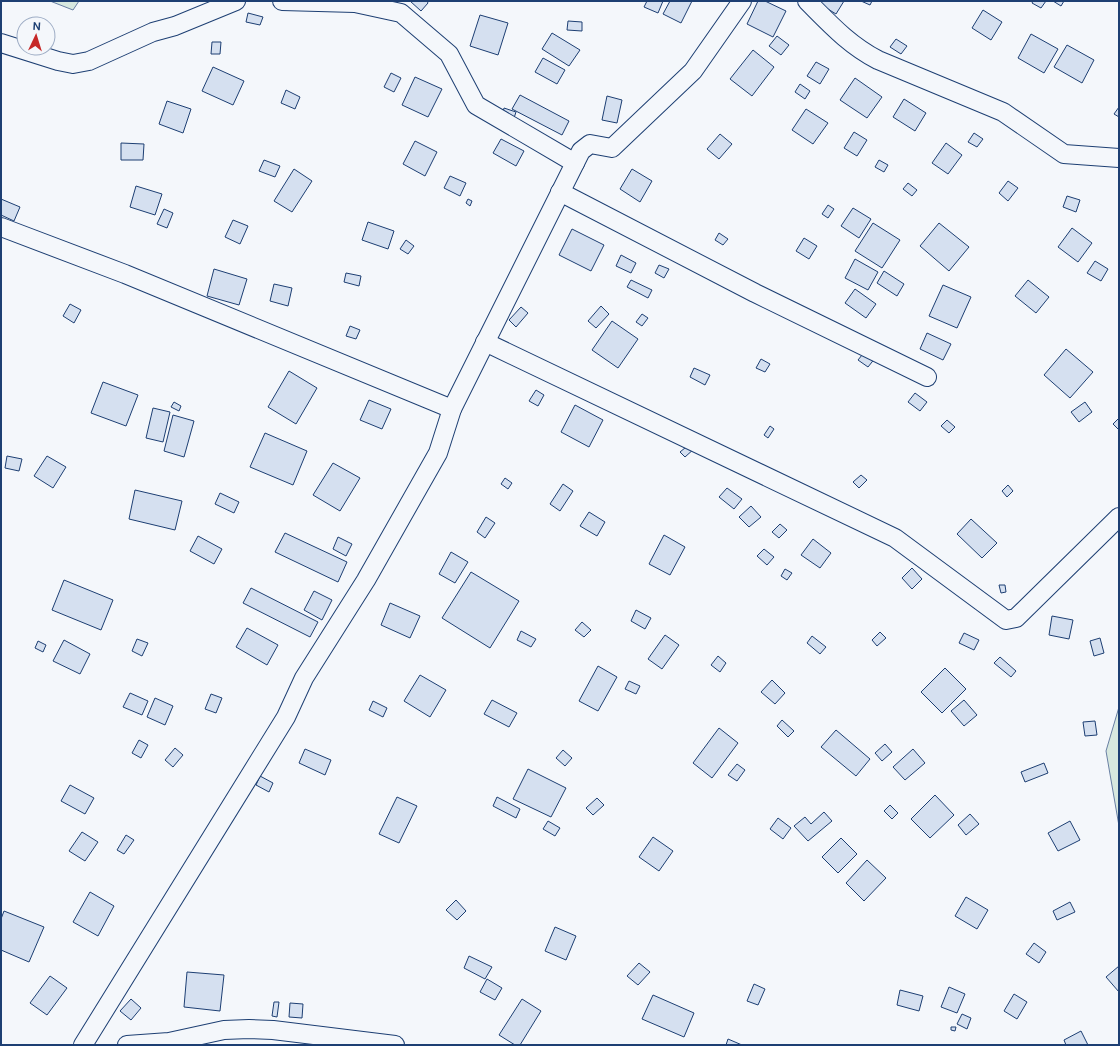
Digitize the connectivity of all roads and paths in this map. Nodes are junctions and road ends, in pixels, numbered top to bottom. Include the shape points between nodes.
1 (236, 1) edge
2 (282, 1) edge
3 (742, 1) edge
4 (807, 1) edge
5 (355, 2) edge
6 (1, 43) edge
7 (1119, 158) edge
8 (575, 163) junction
9 (560, 192) junction
10 (1, 227) edge
11 (485, 342) junction
12 (928, 377) dead end
13 (452, 409) junction
14 (1119, 517) edge
15 (83, 1045) edge
16 (127, 1045) edge
17 (395, 1045) edge

1 - 6 street via 175,26 153,32 89,61 73,64
2 - 5 street
3 - 8 street via 686,79 612,148 590,144 581,151
4 - 7 street via 859,51 1003,112 1064,154
5 - 8 street via 401,13 449,54 476,106
8 - 9 street
9 - 11 street
9 - 12 street via 755,293
10 - 13 street via 125,274
11 - 13 street
11 - 14 street via 896,538 1006,620 1016,618
13 - 15 street via 438,453 366,580 304,678 286,717
16 - 17 street via 169,1042 224,1030 273,1030

